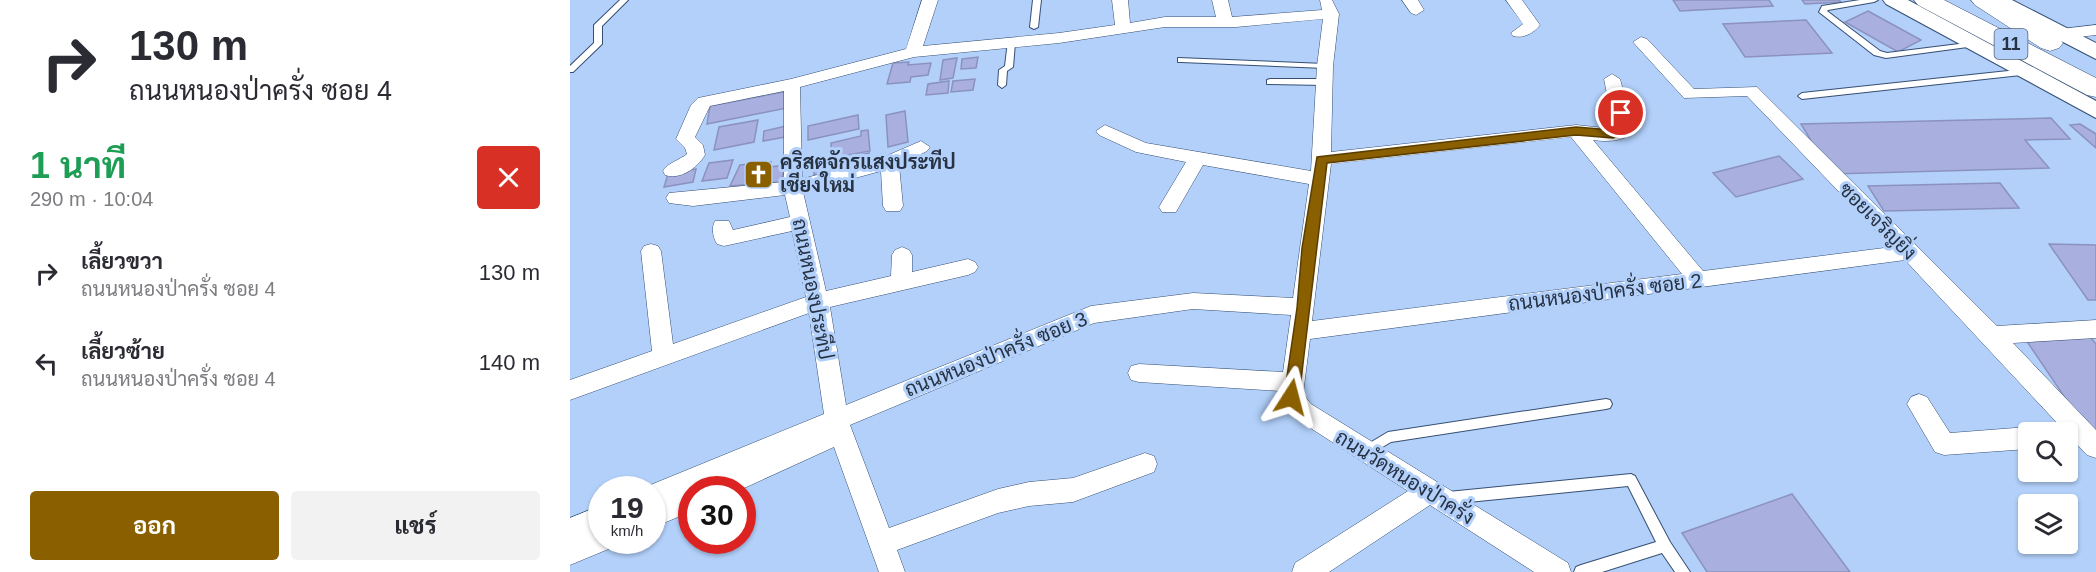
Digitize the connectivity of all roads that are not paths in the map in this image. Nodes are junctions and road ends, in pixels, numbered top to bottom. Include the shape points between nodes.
1 (624, 0) edge
2 (930, 0) edge
3 (1037, 0) edge
4 (1119, 0) edge
5 (1220, 0) edge
6 (1514, 0) edge
7 (1874, 0) edge
8 (1926, 0) edge
9 (1956, 0) edge
10 (1999, 1) edge
11 (1897, 2) edge
12 (1329, 18) edge
13 (1226, 22) junction
14 (1034, 27) dead end
15 (1123, 28) junction
16 (2096, 30) edge
17 (1519, 33) dead end
18 (2061, 34) junction
19 (1641, 42) dead end
20 (1011, 43) junction
21 (1975, 44) junction
22 (913, 52) junction
23 (1181, 60) dead end
24 (570, 70) edge
25 (2063, 71) junction
26 (2095, 71) edge
27 (2027, 72) junction
28 (1325, 74) junction
29 (1612, 79) dead end
30 (1270, 82) dead end
31 (792, 84) junction
32 (1002, 85) dead end
33 (1802, 96) dead end
34 (2096, 111) edge
35 (1105, 131) dead end
36 (1576, 131) junction
37 (921, 147) dead end
38 (1198, 157) junction
39 (890, 162) junction
40 (1320, 169) junction
41 (672, 171) dead end
42 (793, 188) junction
43 (676, 198) dead end
44 (893, 206) dead end
45 (1169, 207) dead end
46 (799, 222) junction
47 (722, 226) dead end
48 (651, 251) dead end
49 (1909, 252) junction
50 (902, 255) dead end
51 (968, 267) dead end
52 (1699, 280) junction
53 (901, 281) junction
54 (818, 301) junction
55 (1304, 308) junction
56 (2096, 329) edge
57 (1301, 331) junction
58 (1992, 335) junction
59 (663, 354) junction
60 (1139, 373) dead end
61 (1293, 382) junction
62 (570, 390) edge
63 (1606, 404) dead end
64 (1919, 404) dead end
65 (839, 426) junction
66 (2018, 439) edge
67 (2082, 439) edge
68 (1366, 452) junction
69 (1145, 465) dead end
70 (740, 476) edge
71 (666, 491) edge
72 (1434, 496) junction
73 (588, 523) edge
74 (570, 531) edge
75 (881, 543) junction
76 (588, 545) edge
77 (1665, 546) junction
78 (570, 552) edge
79 (892, 572) edge
80 (1305, 572) edge
81 (1558, 572) edge
82 (1581, 572) edge
83 (1683, 572) edge

1 - 24 lane via 598,25 597,44
2 - 22 street
3 - 14 lane
4 - 15 street
5 - 13 street
6 - 17 street via 1532,25
7 - 21 lane via 1826,8 1823,12 1886,56
8 - 25 highway, 11
9 - 26 highway, 11
10 - 18 main road
10 - 26 highway
11 - 21 main road
11 - 25 highway
12 - 13 street
12 - 28 street, ถนนวัดหนองป่าครั่ง
13 - 15 street via 1188,20
15 - 20 street
16 - 18 street
18 - 26 main road
19 - 49 street, ซอยเจริญยิ่ง via 1690,94 1751,92
20 - 22 street
20 - 32 lane via 1009,67 1003,70
21 - 27 main road
22 - 31 street
23 - 28 lane
25 - 26 highway, 11
27 - 33 lane
27 - 34 main road
28 - 30 lane
28 - 40 street, ถนนวัดหนองป่าครั่ง
29 - 36 street via 1625,130 1608,135
31 - 41 street via 702,103 685,139 694,145 696,155 685,166
31 - 42 street, ถนนหนองประทีป
35 - 38 street via 1142,148
36 - 40 street
36 - 52 street
37 - 39 street
38 - 40 street
38 - 45 street
39 - 42 street
39 - 44 street
40 - 55 street, ถนนวัดหนองป่าครั่ง
42 - 43 street
42 - 46 street, ถนนหนองประทีป
46 - 47 street via 724,239
46 - 54 street, ถนนหนองประทีป
48 - 59 street
49 - 52 street, ถนนหนองป่าครั่ง ซอย 2
49 - 58 street, ซอยเจริญยิ่ง
50 - 53 street
51 - 53 street
52 - 57 street, ถนนหนองป่าครั่ง ซอย 2
53 - 54 street
54 - 59 street
54 - 65 street, ถนนหนองประทีป
55 - 57 street, ถนนวัดหนองป่าครั่ง
55 - 65 street, ถนนหนองป่าครั่ง ซอย 3 via 1193,301 1091,315
56 - 58 street
57 - 61 street, ถนนวัดหนองป่าครั่ง
58 - 67 street, ซอยเจริญยิ่ง
59 - 62 street
60 - 61 street
61 - 68 street, ถนนวัดหนองป่าครั่ง via 1291,397 1303,411
63 - 68 lane via 1388,437
64 - 66 street via 1944,444
65 - 70 street
65 - 71 street
65 - 75 street, ถนนหนองประทีป
68 - 72 street, ถนนวัดหนองป่าครั่ง
69 - 75 street via 1073,490 998,501
72 - 77 lane via 1630,480
72 - 80 street
72 - 81 street, ถนนวัดหนองป่าครั่ง
73 - 74 street
75 - 79 street, ถนนหนองประทีป
76 - 78 street
77 - 82 lane
77 - 83 lane

